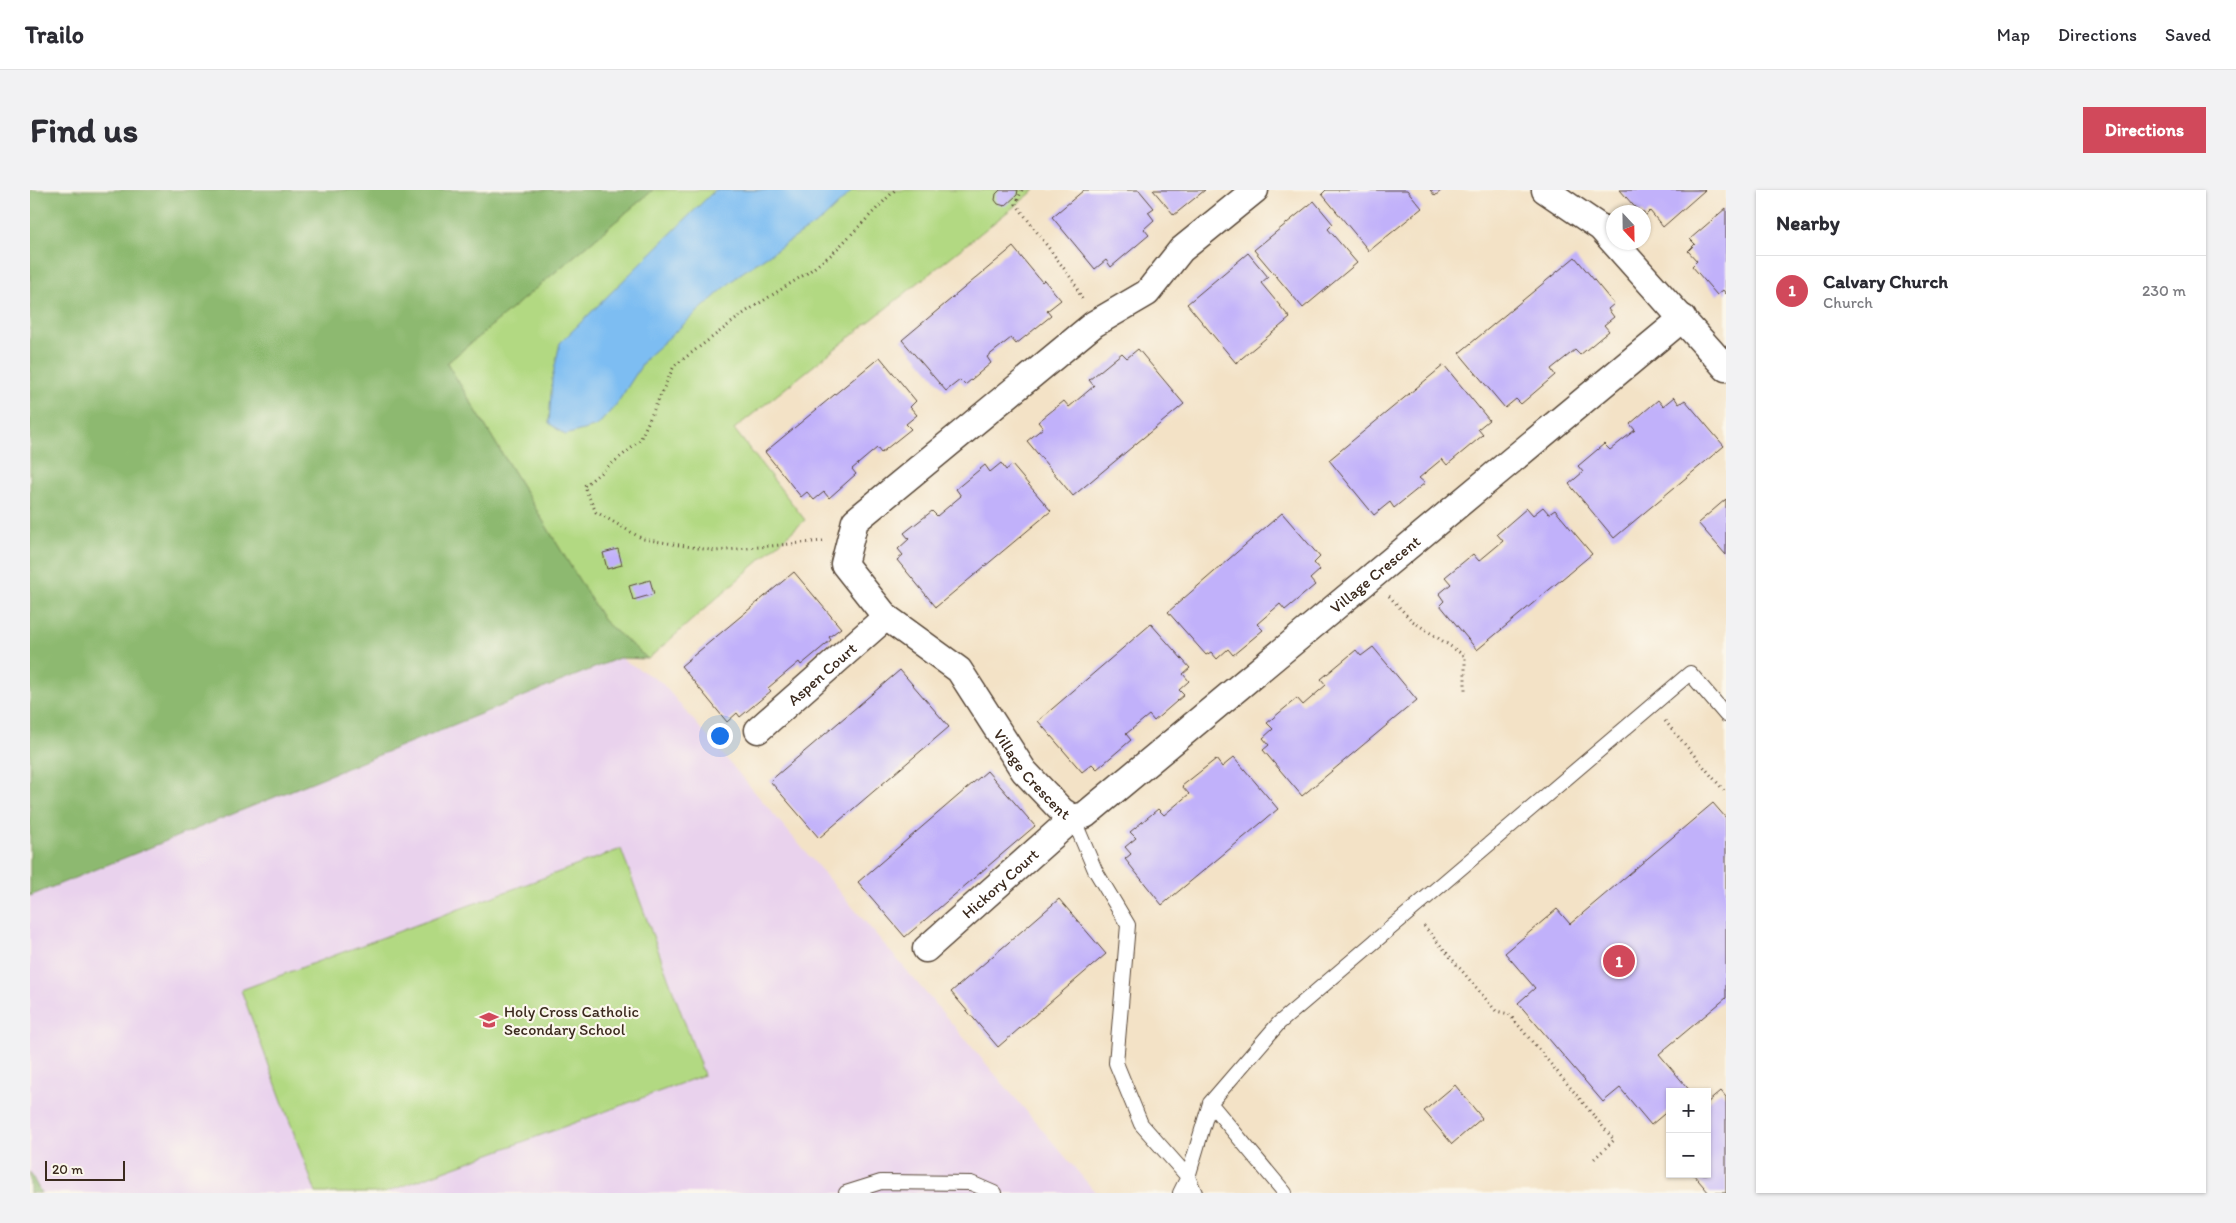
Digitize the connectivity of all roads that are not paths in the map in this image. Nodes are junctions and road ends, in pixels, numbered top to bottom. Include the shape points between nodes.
1 (1255, 190) edge
2 (1545, 190) edge
3 (1683, 318) junction
4 (1726, 368) edge
5 (886, 617) junction
6 (1726, 715) edge
7 (758, 730) dead end
8 (1073, 818) junction
9 (926, 949) dead end
10 (1210, 1103) junction
11 (1188, 1177) junction
12 (846, 1193) edge
13 (994, 1193) edge
14 (1180, 1193) edge
15 (1195, 1193) edge
16 (1285, 1193) edge

1 - 5 street, Village Crescent via 1181,250 1147,293 1094,324 855,522 844,564
2 - 3 street via 1601,228
3 - 4 street
3 - 8 street, Village Crescent via 1085,815
5 - 7 street, Aspen Court
5 - 8 street, Village Crescent via 959,670 1024,771 1062,811
6 - 10 lane via 1690,673 1279,1023
8 - 9 street, Hickory Court
8 - 11 lane via 1095,870 1128,924 1116,1063 1141,1124
10 - 11 lane
10 - 16 lane
11 - 14 lane
11 - 15 lane
12 - 13 lane via 881,1182 971,1183

